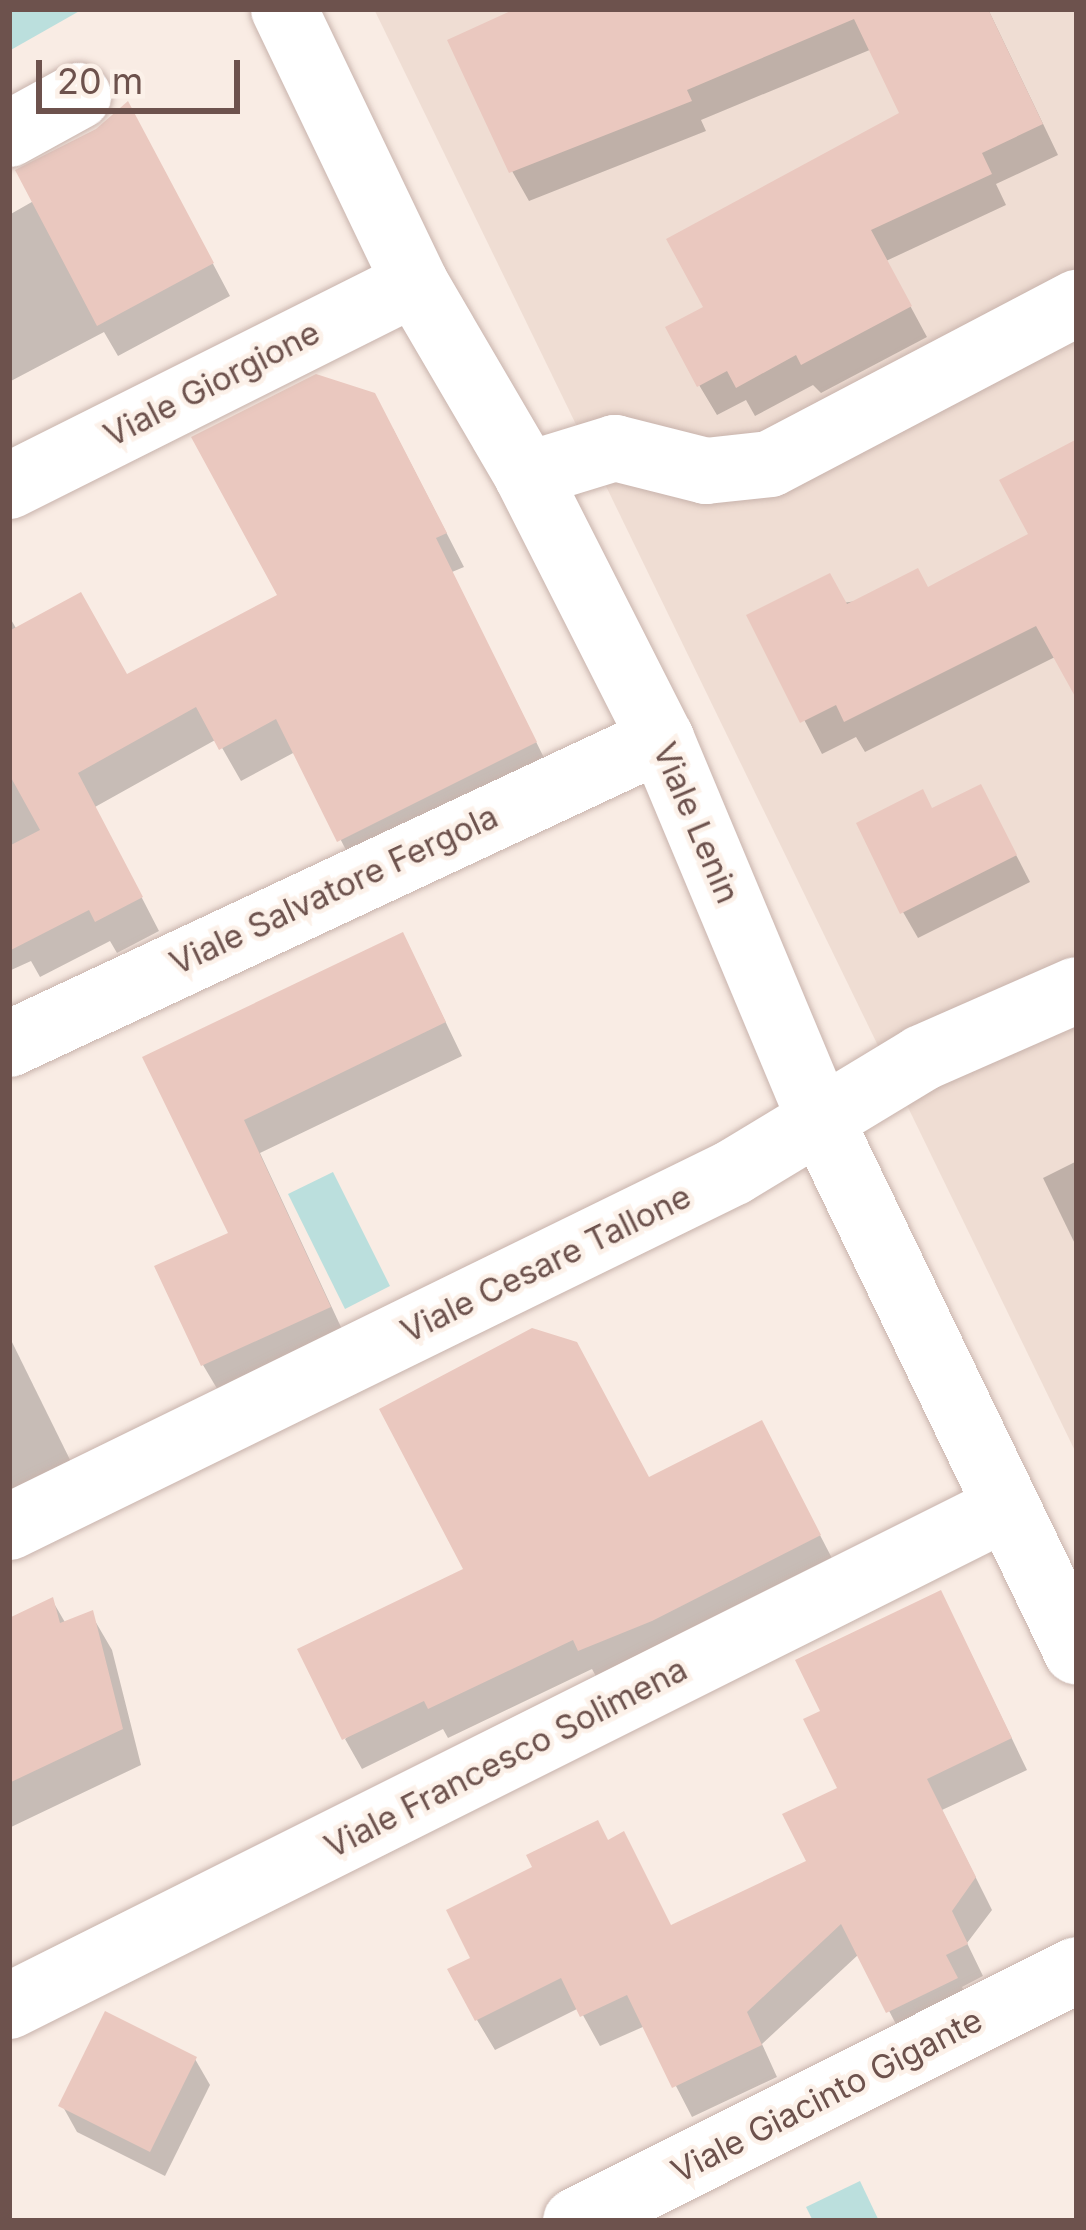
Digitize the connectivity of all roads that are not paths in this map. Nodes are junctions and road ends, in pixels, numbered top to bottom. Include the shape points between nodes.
1 (284, 9) edge
2 (78, 95) dead end
3 (9, 134) edge
4 (415, 283) junction
5 (1077, 303) edge
6 (527, 475) junction
7 (9, 486) edge
8 (661, 739) junction
9 (1077, 990) edge
10 (9, 1044) edge
11 (820, 1120) junction
12 (1003, 1509) junction
13 (9, 1527) edge
14 (1076, 1649) edge
15 (1077, 1970) edge
16 (9, 2006) edge
17 (577, 2221) edge

1 - 4 street, Viale Lenin
2 - 3 street
4 - 6 street, Viale Lenin
4 - 7 street, Viale Giorgione
5 - 6 street via 770,464 706,471 615,448
6 - 8 street, Viale Lenin
8 - 10 street, Viale Salvatore Fergola
8 - 11 street, Viale Lenin
9 - 11 street, Viale Cesare Tallone via 922,1058
11 - 12 street, Viale Lenin
11 - 13 street, Viale Cesare Tallone via 734,1172
12 - 14 street, Viale Lenin
12 - 16 street, Viale Francesco Solimena
15 - 17 street, Viale Giacinto Gigante

